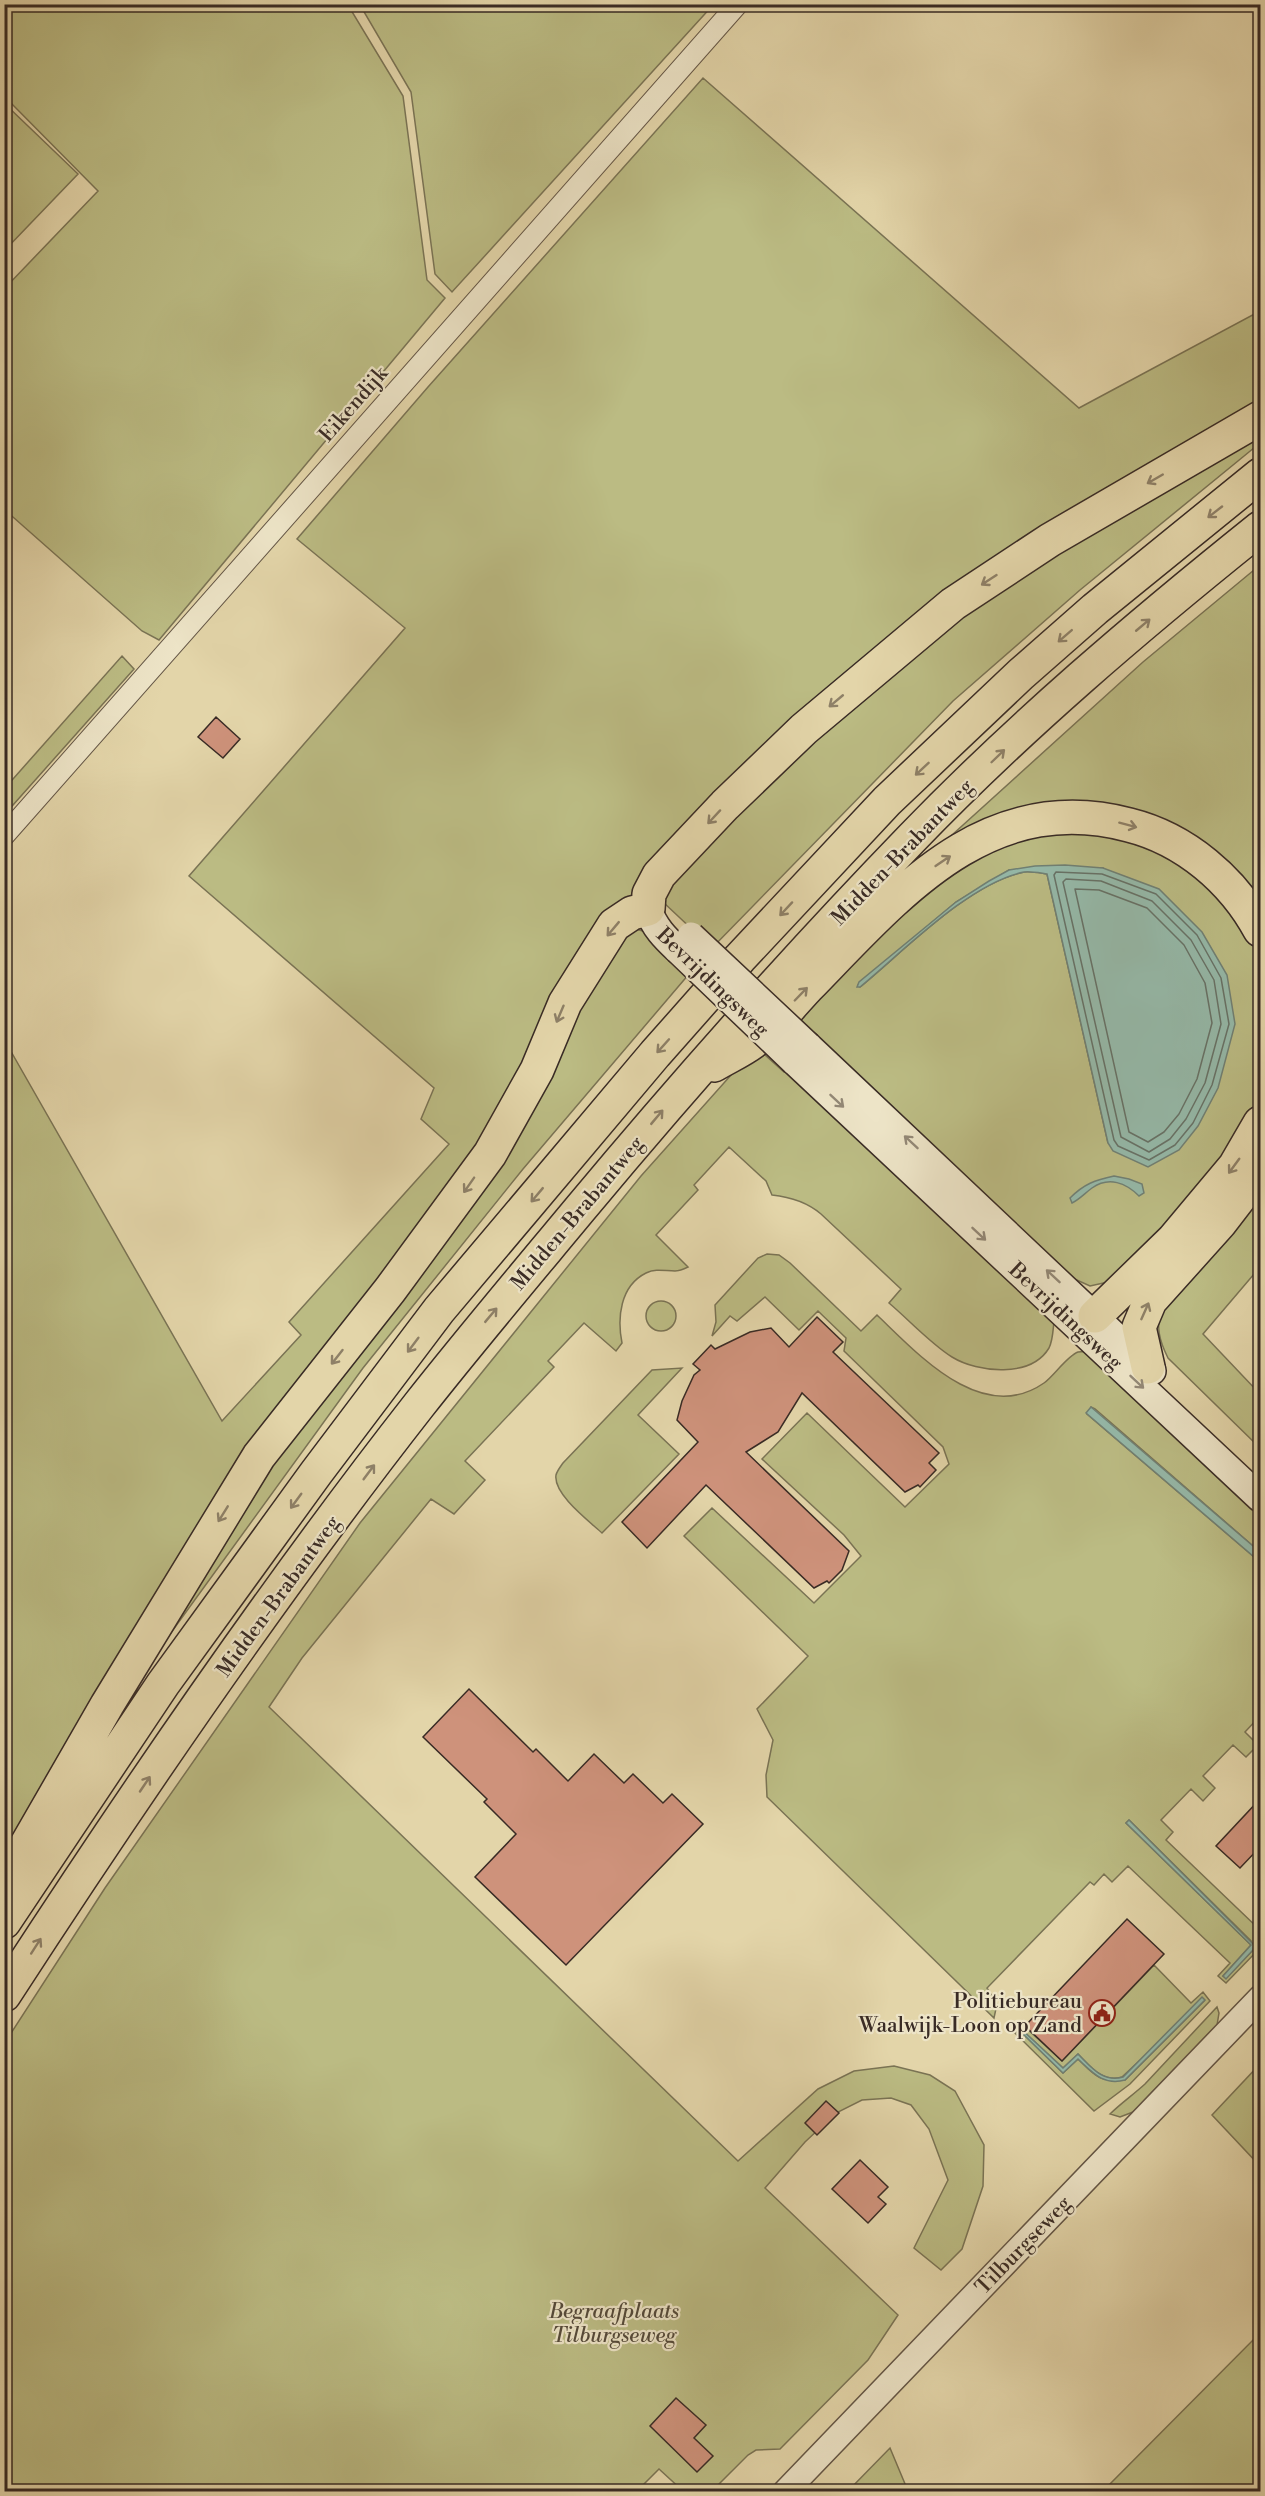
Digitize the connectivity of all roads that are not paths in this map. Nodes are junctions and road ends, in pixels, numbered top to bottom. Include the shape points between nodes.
1 (738, 4) edge
2 (1260, 418) edge
3 (1260, 475) edge
4 (1260, 528) edge
5 (4, 836) edge
6 (648, 909) junction
7 (1260, 930) edge
8 (801, 1053) junction
9 (689, 1079) junction
10 (1260, 1123) edge
11 (1260, 1171) edge
12 (1095, 1316) junction
13 (1148, 1367) junction
14 (1260, 1473) edge
15 (1260, 1498) edge
16 (4, 1884) edge
17 (4, 1922) edge
18 (4, 1995) edge
19 (1260, 1998) edge
20 (785, 2492) edge

1 - 5 street, Eikendijk
2 -> 6 highway via 1050,540 953,604 804,729 725,805 659,875 649,894
3 -> 17 highway, Midden-Brabantweg via 1087,616 887,801 663,1046 439,1310 316,1473 163,1684
9 -> 4 highway, Midden-Brabantweg via 914,836 1129,636
6 - 8 main road, Bevrijdingsweg, bridge via 673,920 684,943
6 -> 16 highway via 632,913 614,925 565,1003 537,1070 490,1154 390,1290 259,1456 107,1705
9 -> 7 highway via 754,1042 877,917 943,860 1003,828 1037,819 1108,819 1152,831 1220,876 1248,907
12 -> 8 main road, Bevrijdingsweg
8 -> 15 main road, Bevrijdingsweg
18 -> 9 highway, Midden-Brabantweg via 194,1710 356,1490 470,1341
10 -> 12 highway via 1235,1166 1173,1240
13 -> 11 highway via 1139,1327 1150,1300 1220,1223
12 - 13 main road, Bevrijdingsweg
13 - 14 main road, Bevrijdingsweg
19 - 20 street, Tilburgseweg

